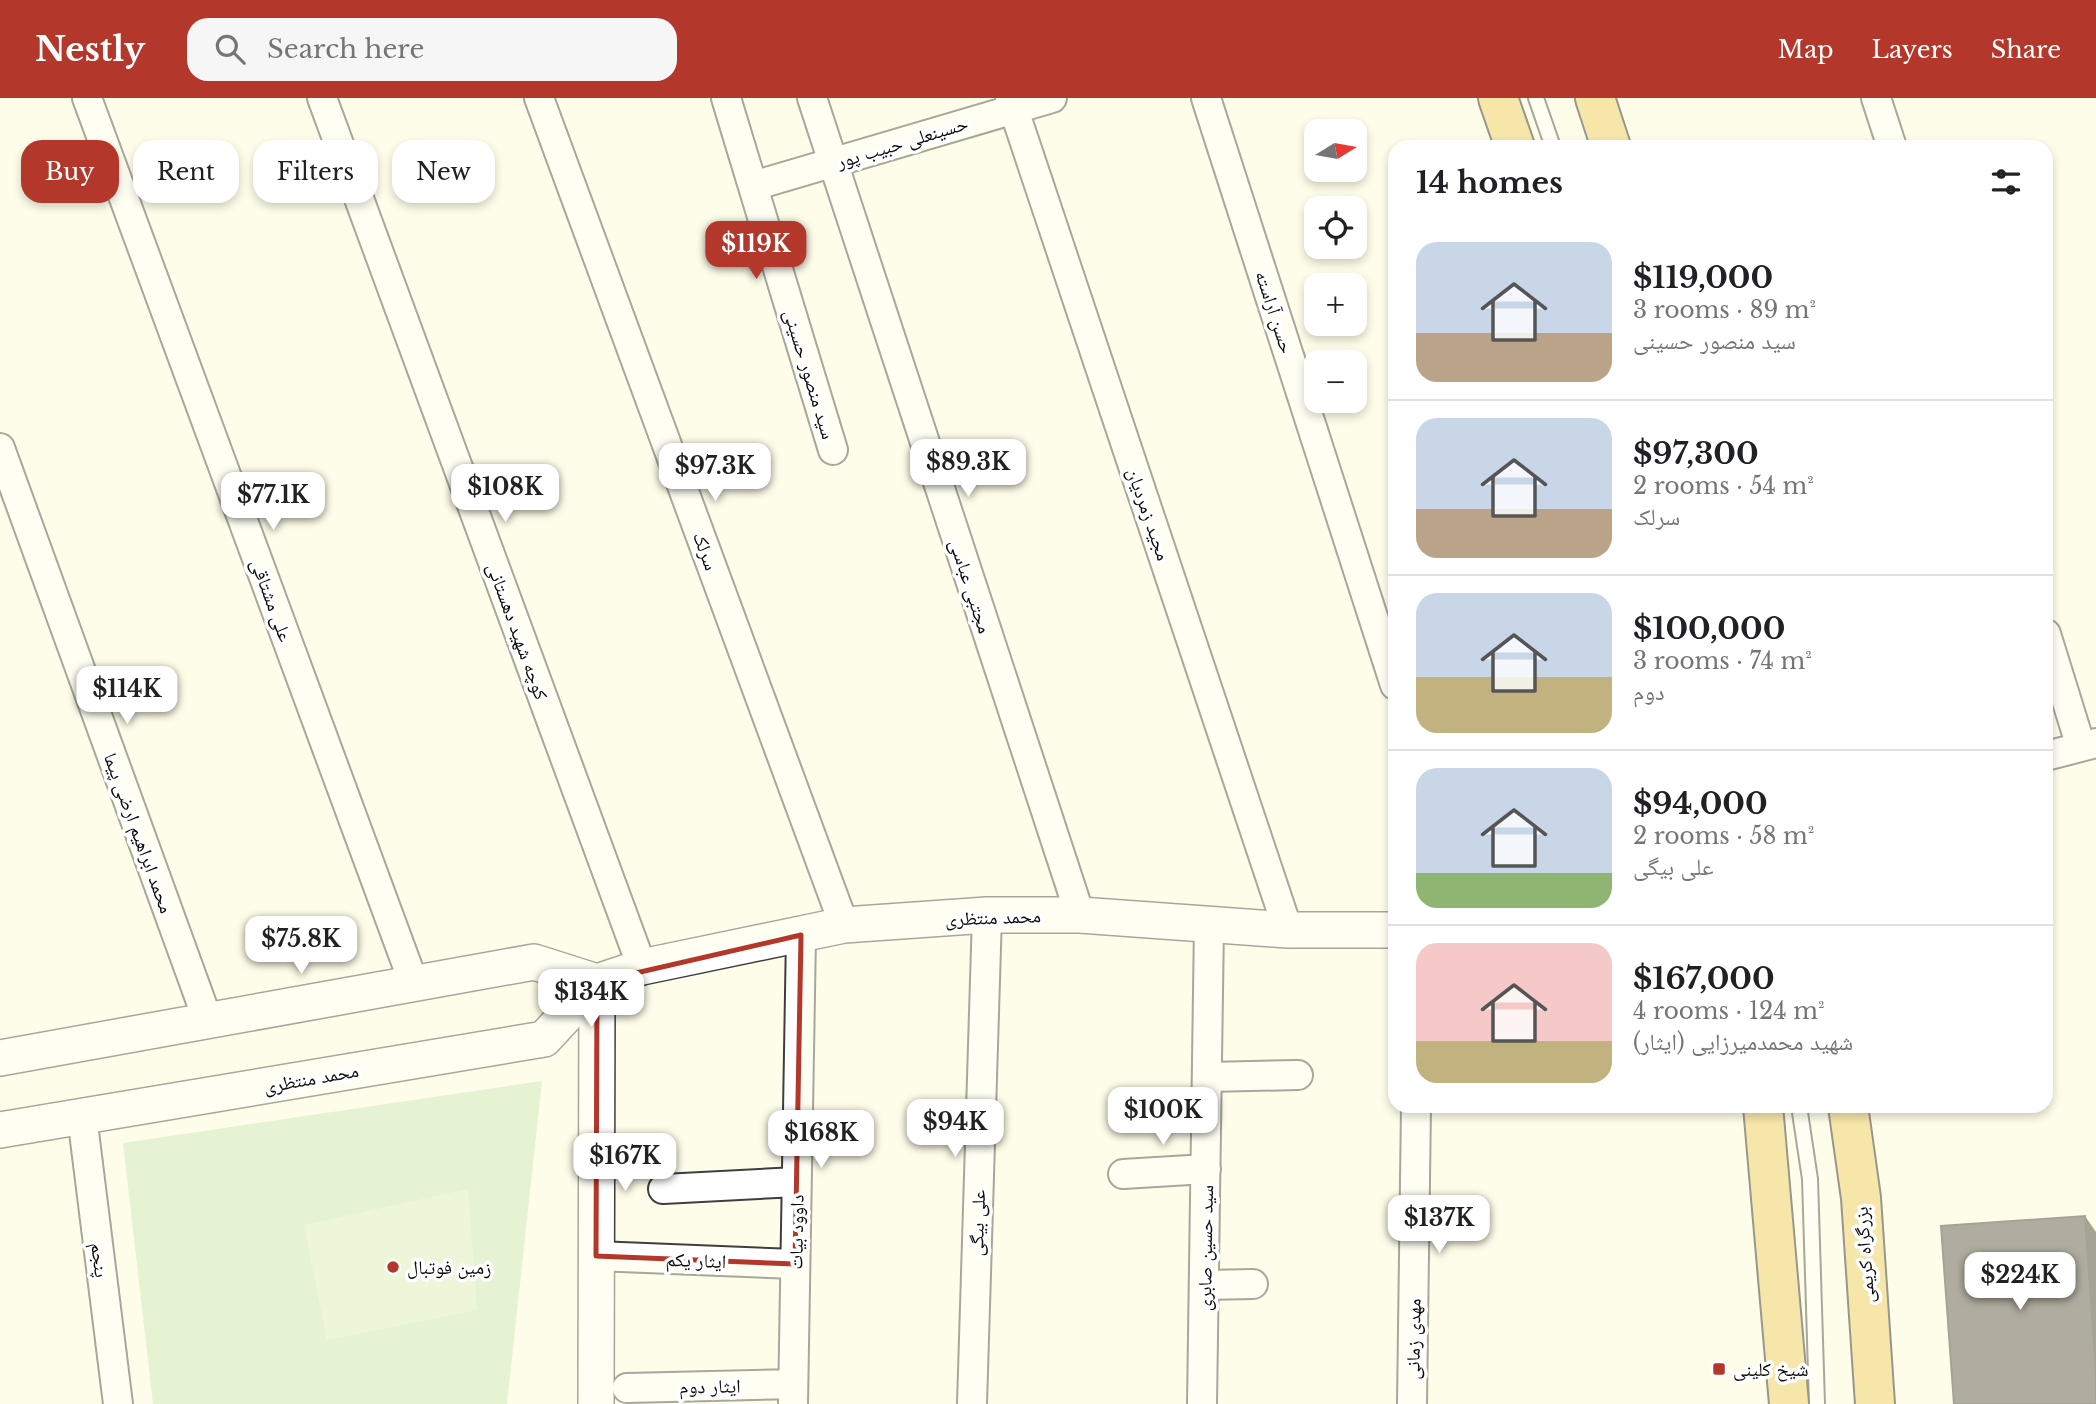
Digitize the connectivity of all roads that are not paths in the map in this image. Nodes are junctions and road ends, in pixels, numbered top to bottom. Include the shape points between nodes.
1 (87, 98) edge
2 (322, 98) edge
3 (539, 98) edge
4 (726, 98) edge
5 (812, 98) edge
6 (1052, 98) edge
7 (1206, 98) edge
8 (1498, 98) edge
9 (1536, 98) edge
10 (1595, 98) edge
11 (1877, 98) edge
12 (1011, 104) edge
13 (1513, 140) edge
14 (1551, 140) edge
15 (1609, 140) edge
16 (1890, 140) edge
17 (831, 163) junction
18 (752, 186) junction
19 (0, 448) edge
20 (833, 450) dead end
21 (2053, 652) edge
22 (1388, 663) edge
23 (2089, 745) edge
24 (2053, 754) edge
25 (986, 915) junction
26 (1080, 915) junction
27 (1209, 924) junction
28 (844, 925) junction
29 (1288, 930) junction
30 (1388, 930) edge
31 (801, 935) junction
32 (642, 967) junction
33 (597, 982) junction
34 (414, 984) junction
35 (208, 1021) junction
36 (0, 1058) edge
37 (1298, 1076) dead end
38 (1208, 1077) junction
39 (1416, 1113) edge
40 (1764, 1113) edge
41 (1800, 1113) edge
42 (1849, 1113) edge
43 (82, 1116) junction
44 (0, 1130) edge
45 (1206, 1169) junction
46 (1123, 1174) dead end
47 (796, 1182) junction
48 (663, 1189) dead end
49 (596, 1256) junction
50 (795, 1264) junction
51 (1253, 1284) dead end
52 (1204, 1285) junction
53 (626, 1388) dead end
54 (793, 1394) edge
55 (118, 1404) edge
56 (596, 1404) edge
57 (972, 1404) edge
58 (1202, 1404) edge
59 (1412, 1404) edge
60 (1789, 1404) edge
61 (1817, 1404) edge
62 (1875, 1404) edge

1 - 34 street, علی مشتاقی
2 - 32 street, کوچه شهید دهستانی
3 - 28 street, سرلک
4 - 18 street, سید منصور حسینی
5 - 17 street, مجتبی عباسی
6 - 12 street, حسینعلی حبیب پور
7 - 22 street, حسن آراسته
8 - 13 highway
9 - 14 lane
10 - 15 highway
11 - 16 street
12 - 17 street, حسینعلی حبیب پور
12 - 29 street, مجید زمردیان
17 - 18 street, حسینعلی حبیب پور
17 - 26 street, مجتبی عباسی
18 - 20 street, سید منصور حسینی
19 - 35 street, محمد ابراهیم ارضی پیما
21 - 23 street
23 - 24 street
25 - 26 street, محمد منتظری
25 - 28 street, محمد منتظری
25 - 57 street, علی بیگی
26 - 27 street, محمد منتظری
27 - 29 street, محمد منتظری
27 - 38 street, سید حسین صابری
28 - 31 street, محمد منتظری
29 - 30 street, محمد منتظری
31 - 32 street, محمد منتظری
31 - 47 street, داوود بیات
32 - 33 street, محمد منتظری
33 - 34 street via 534,962
33 - 43 street, محمد منتظری via 544,1039
33 - 49 street
34 - 35 street
35 - 36 street
37 - 38 street
38 - 45 street, سید حسین صابری
39 - 59 street, مهدی زمانی
40 - 60 highway
41 - 61 lane via 1810,1180
42 - 62 highway, بزرگراه کریمی via 1861,1198
43 - 44 street, محمد منتظری
43 - 55 street, پنجم
45 - 46 street
45 - 52 street, سید حسین صابری
47 - 48 street
47 - 50 street, داوود بیات
49 - 50 street, ایثار یکم
49 - 56 street
50 - 54 street, داوود بیات
51 - 52 street
52 - 58 street, سید حسین صابری
53 - 54 street, ایثار دوم

